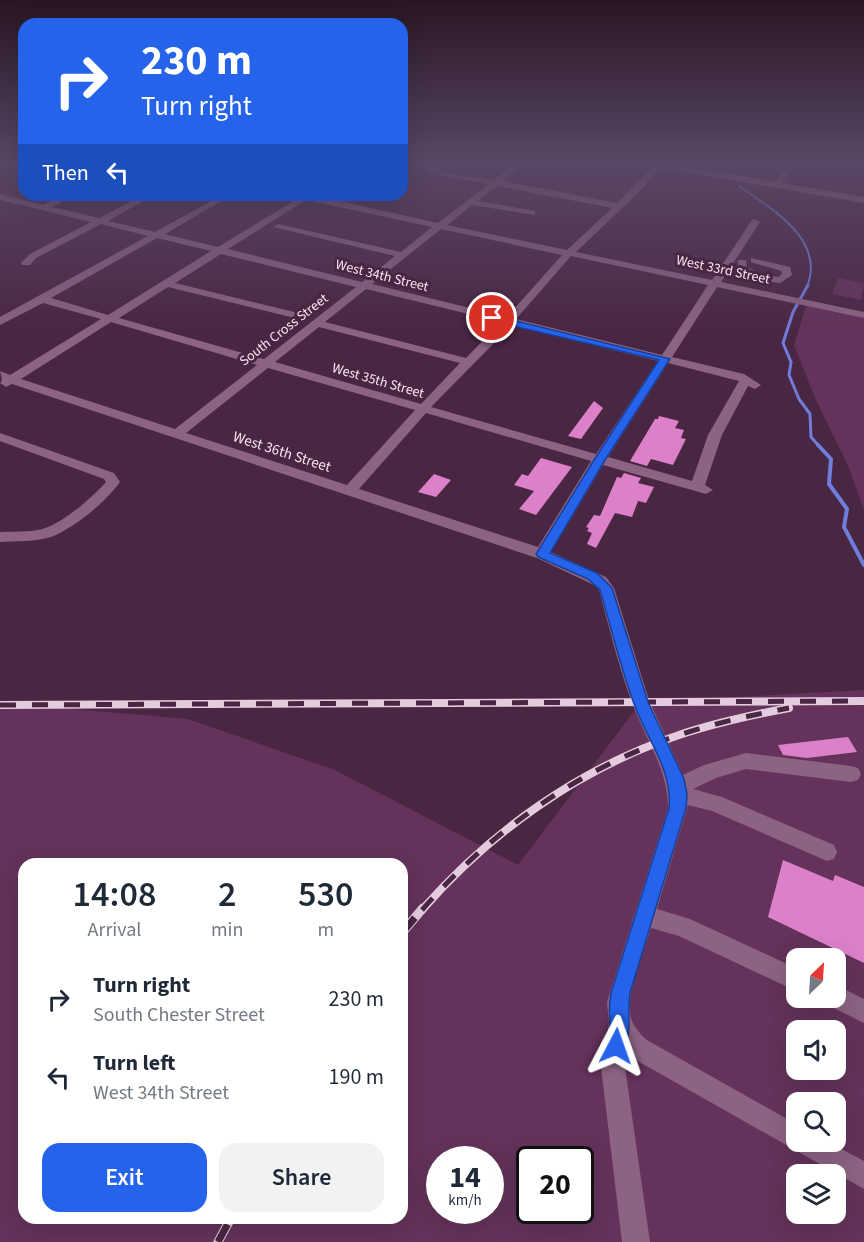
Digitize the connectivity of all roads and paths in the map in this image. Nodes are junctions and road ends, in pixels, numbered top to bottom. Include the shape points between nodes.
1 (86, 219) edge
2 (104, 219) edge
3 (185, 219) edge
4 (271, 219) edge
5 (408, 219) edge
6 (448, 219) edge
7 (604, 219) edge
8 (98, 222) junction
9 (755, 222) dead end
10 (439, 226) junction
11 (278, 227) dead end
12 (154, 236) junction
13 (218, 252) junction
14 (569, 253) junction
15 (402, 255) junction
16 (766, 255) dead end
17 (754, 260) junction
18 (736, 261) junction
19 (26, 263) dead end
20 (168, 284) junction
21 (715, 284) junction
22 (364, 286) junction
23 (42, 299) junction
24 (864, 315) edge
25 (303, 317) dead end
26 (110, 319) junction
27 (0, 322) edge
28 (508, 322) junction
29 (318, 323) junction
30 (665, 359) junction
31 (469, 362) junction
32 (266, 364) junction
33 (4, 381) edge
34 (422, 410) junction
35 (177, 434) junction
36 (0, 437) edge
37 (599, 460) junction
38 (701, 489) joint
39 (350, 491) junction
40 (0, 537) edge
41 (542, 554) junction
42 (851, 774) dead end
43 (678, 790) junction
44 (827, 852) dead end
45 (644, 915) junction
46 (786, 975) edge
47 (846, 1002) edge
48 (864, 1011) edge
49 (620, 1025) junction
50 (786, 1132) edge
51 (821, 1152) edge
52 (864, 1176) edge
53 (636, 1242) edge

1 - 8 street, West 34th Street
2 - 8 street
3 - 12 street
4 - 13 street
5 - 10 street, West 33rd Street
6 - 10 street, South Cross Street
7 - 14 street
8 - 12 street, West 34th Street
8 - 19 street
9 - 18 street
10 - 14 street, West 33rd Street
10 - 15 street, South Cross Street
11 - 15 street
12 - 13 street, West 34th Street
12 - 23 street
13 - 20 street
13 - 22 street, West 34th Street
14 - 21 street, West 33rd Street
14 - 28 street
15 - 22 street, South Cross Street
16 - 17 street
17 - 18 street
17 - 18 street via 786,269 787,275 780,280 757,276
18 - 21 street
20 - 25 street
20 - 26 street
21 - 24 street, West 33rd Street
21 - 30 street
22 - 28 street, West 34th Street
22 - 29 street, South Cross Street
23 - 26 street, West 35th Street
23 - 27 street
26 - 32 street, West 35th Street
26 - 33 street
28 - 30 street, West 34th Street
28 - 31 street
29 - 31 street
29 - 32 street, South Cross Street
30 - 37 street
30 - 38 street, West 34th Street via 750,382 715,435
31 - 34 street
32 - 34 street, West 35th Street
32 - 35 street, South Cross Street
33 - 35 street, West 36th Street
34 - 37 street, West 35th Street
34 - 39 street
35 - 39 street, West 36th Street
36 - 40 street via 113,479 93,501 47,533
37 - 38 street, West 35th Street
37 - 41 street
39 - 41 street, West 36th Street
41 - 43 street, West 36th Street via 592,576 606,588 640,702
42 - 43 street via 746,761 711,771
43 - 44 street
43 - 45 street via 678,808
45 - 46 street via 682,926
45 - 49 street via 620,993
47 - 48 street
49 - 50 street via 638,1049
49 - 53 street via 613,1067
51 - 52 street

